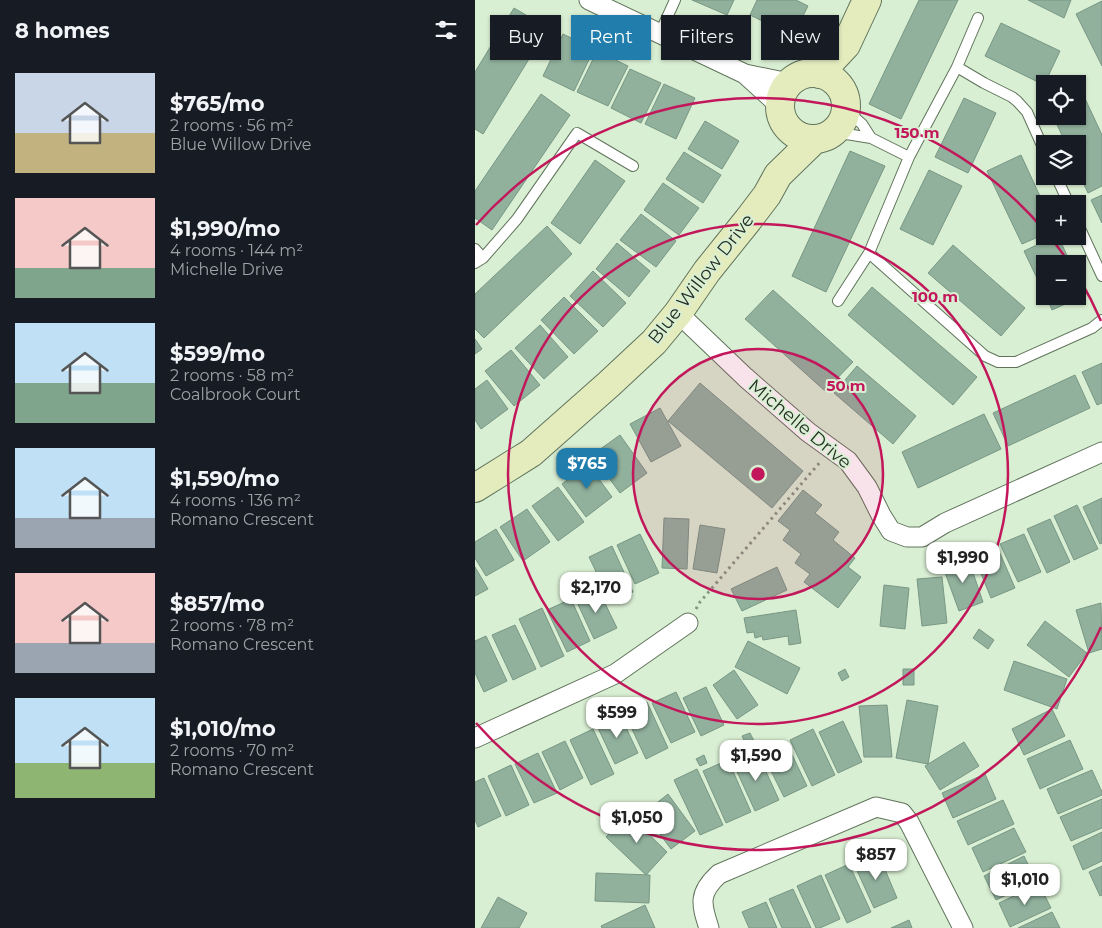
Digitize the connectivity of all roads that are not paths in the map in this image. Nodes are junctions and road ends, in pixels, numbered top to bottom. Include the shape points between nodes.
1 (589, 0) edge
2 (675, 0) edge
3 (867, 0) edge
4 (978, 18) dead end
5 (660, 33) junction
6 (846, 45) junction
7 (957, 67) junction
8 (819, 74) junction
9 (786, 106) junction
10 (834, 117) junction
11 (1037, 135) edge
12 (871, 138) junction
13 (909, 157) junction
14 (633, 166) dead end
15 (778, 175) junction
16 (1086, 241) edge
17 (475, 249) edge
18 (869, 253) junction
19 (479, 261) edge
20 (1102, 276) edge
21 (838, 301) dead end
22 (678, 313) junction
23 (1102, 320) edge
24 (1102, 452) edge
25 (475, 488) edge
26 (689, 623) road end
27 (475, 738) edge
28 (709, 928) edge
29 (963, 928) edge

1 - 5 street
2 - 5 lane
3 - 6 street
4 - 7 lane
5 - 9 street via 745,74
6 - 8 street
6 - 10 street
7 - 11 lane via 1017,101 1027,112
7 - 13 lane
8 - 9 street via 798,77
8 - 10 street via 831,79
9 - 10 street via 800,137
9 - 15 street, Blue Willow Drive
10 - 12 lane
10 - 12 lane via 862,124
10 - 15 street, Blue Willow Drive
12 - 13 lane
13 - 18 lane
14 - 19 lane via 577,133 517,219
15 - 22 street, Blue Willow Drive via 767,195
16 - 20 lane
17 - 19 lane
18 - 21 lane
18 - 23 lane via 985,356 998,362 1016,362 1092,328
22 - 24 street, Michelle Drive via 808,432 848,461 867,487 891,531 907,537 922,537 945,523
22 - 25 street, Blue Willow Drive via 654,342 531,453
26 - 27 street via 615,674
28 - 29 street via 702,899 719,874 876,806 902,813 909,822

